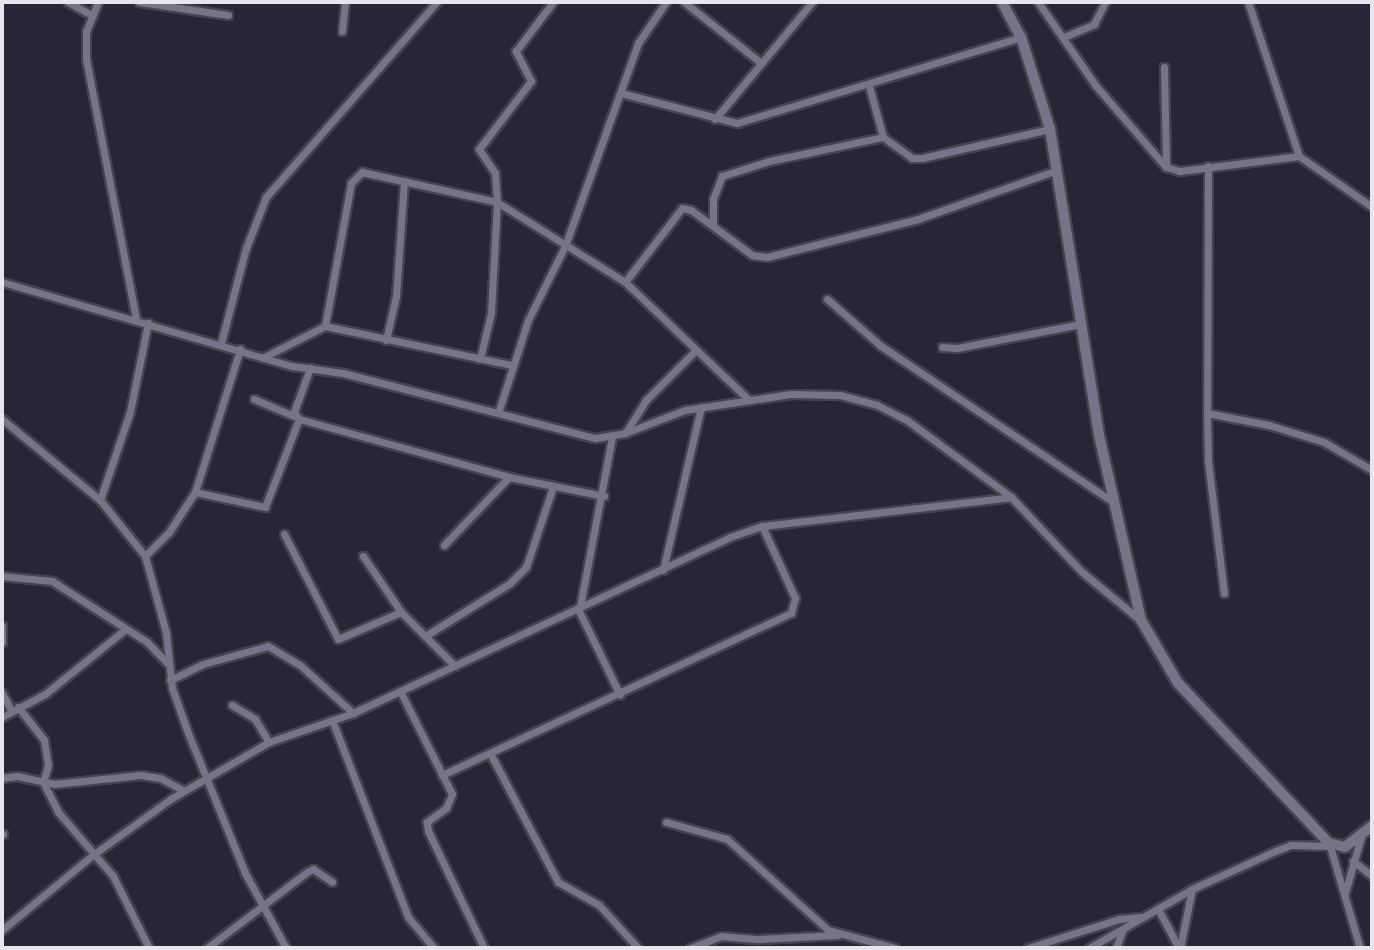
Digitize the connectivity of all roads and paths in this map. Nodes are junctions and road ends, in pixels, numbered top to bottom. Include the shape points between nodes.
1 (68, 2) edge
2 (98, 2) edge
3 (139, 2) edge
4 (345, 2) edge
5 (437, 2) edge
6 (552, 2) edge
7 (666, 2) edge
8 (684, 2) edge
9 (811, 2) edge
10 (1002, 2) edge
11 (1038, 2) edge
12 (1105, 2) edge
13 (1248, 2) edge
14 (90, 14) junction
15 (228, 15) dead end
16 (342, 31) dead end
17 (1021, 37) junction
18 (1064, 37) junction
19 (761, 63) junction
20 (1164, 66) dead end
21 (869, 86) junction
22 (621, 93) junction
23 (715, 119) junction
24 (1050, 130) junction
25 (883, 137) junction
26 (1299, 156) junction
27 (1208, 166) junction
28 (1166, 167) junction
29 (1057, 170) junction
30 (404, 181) junction
31 (497, 202) junction
32 (1372, 207) edge
33 (713, 225) junction
34 (565, 246) junction
35 (2, 282) edge
36 (625, 282) junction
37 (827, 299) dead end
38 (136, 319) junction
39 (148, 323) junction
40 (1082, 324) junction
41 (325, 326) junction
42 (386, 340) junction
43 (221, 343) junction
44 (942, 347) dead end
45 (240, 349) junction
46 (696, 350) junction
47 (264, 356) junction
48 (480, 359) junction
49 (512, 365) junction
50 (310, 368) junction
51 (254, 399) dead end
52 (748, 399) junction
53 (701, 407) junction
54 (499, 410) junction
55 (1208, 413) junction
56 (297, 418) junction
57 (2, 419) edge
58 (625, 433) junction
59 (612, 437) junction
60 (1372, 470) edge
61 (509, 477) junction
62 (553, 487) junction
63 (195, 492) junction
64 (604, 496) junction
65 (1011, 497) junction
66 (100, 500) junction
67 (1113, 502) junction
68 (762, 526) junction
69 (284, 534) dead end
70 (444, 545) dead end
71 (145, 556) junction
72 (363, 556) dead end
73 (663, 570) junction
74 (2, 576) edge
75 (1224, 593) dead end
76 (579, 611) junction
77 (401, 612) junction
78 (1140, 620) junction
79 (2, 626) edge
80 (123, 631) junction
81 (425, 636) junction
82 (2, 642) edge
83 (167, 663) junction
84 (455, 666) junction
85 (170, 680) junction
86 (400, 691) junction
87 (2, 693) edge
88 (620, 695) junction
89 (232, 705) dead end
90 (14, 709) junction
91 (354, 712) junction
92 (2, 717) edge
93 (332, 720) junction
94 (270, 742) junction
95 (491, 755) junction
96 (442, 775) junction
97 (2, 778) edge
98 (208, 778) junction
99 (43, 782) junction
100 (184, 791) junction
101 (666, 822) dead end
102 (1372, 826) edge
103 (1360, 837) junction
104 (1330, 844) junction
105 (94, 854) junction
106 (1353, 862) junction
107 (1372, 876) edge
108 (332, 882) dead end
109 (1192, 889) junction
110 (1345, 894) junction
111 (264, 902) junction
112 (1158, 909) junction
113 (1143, 918) junction
114 (1124, 928) junction
115 (2, 930) edge
116 (839, 935) junction
117 (149, 948) edge
118 (207, 948) edge
119 (286, 948) edge
120 (434, 948) edge
121 (484, 948) edge
122 (638, 948) edge
123 (690, 948) edge
124 (895, 948) edge
125 (1028, 948) edge
126 (1089, 948) edge
127 (1116, 948) edge
128 (1180, 948) edge
129 (1360, 948) edge

1 - 14 street
2 - 14 street
3 - 15 street
4 - 16 street
5 - 43 street via 266,197 246,248
6 - 31 street via 516,51 531,81 479,149 495,173
7 - 22 street via 638,43
8 - 19 street
9 - 19 street
10 - 17 street
11 - 18 street
12 - 18 street via 1094,24
13 - 26 street
14 - 38 street via 86,59
17 - 21 street
17 - 24 street
18 - 28 street via 1096,86
19 - 23 street
20 - 28 street
21 - 23 street via 748,120
21 - 25 street
22 - 23 street
22 - 34 street
24 - 25 street via 922,158 912,158
24 - 29 street
25 - 33 street via 769,161 722,176 713,199
26 - 27 street
26 - 32 street
27 - 28 street via 1180,171
27 - 55 street
29 - 33 street via 918,219 767,257 752,255
29 - 40 street
30 - 31 street
30 - 41 street via 362,172 355,176
30 - 42 street via 396,296
31 - 34 street
31 - 48 street via 491,313
33 - 36 street via 682,208
34 - 36 street
34 - 49 street via 528,320
35 - 38 street
36 - 46 street
37 - 67 street via 881,345
38 - 39 street
39 - 43 street
39 - 66 street via 130,412
40 - 44 street
40 - 67 street
41 - 42 street
41 - 47 street
42 - 48 street
43 - 45 street
45 - 47 street
45 - 63 street
46 - 52 street
46 - 58 street via 646,400
47 - 50 street
48 - 49 street
49 - 54 street
50 - 54 street
50 - 56 street via 294,412
51 - 56 street
52 - 53 street
52 - 65 street via 841,395 877,405 908,421
53 - 58 street
53 - 73 street
54 - 59 street via 583,436
55 - 60 street via 1324,442
55 - 75 street via 1208,461
56 - 61 street
56 - 63 street via 265,507
57 - 66 street
58 - 59 street
59 - 64 street
61 - 62 street
61 - 70 street
62 - 64 street
62 - 81 street via 526,567 510,583
63 - 71 street via 169,532
64 - 76 street
65 - 68 street
65 - 78 street via 1082,572
66 - 71 street
67 - 78 street
68 - 73 street
68 - 88 street via 795,598 791,614
69 - 77 street via 338,639
71 - 83 street via 166,633
72 - 77 street
73 - 76 street
74 - 80 street via 52,581
76 - 84 street
76 - 88 street
77 - 81 street
78 - 104 street via 1178,682
79 - 82 street
80 - 83 street via 147,642
80 - 90 street via 45,694
81 - 84 street
83 - 85 street
84 - 86 street
85 - 91 street via 203,664 268,646 300,665
85 - 98 street
86 - 91 street
86 - 96 street
87 - 90 street
88 - 95 street
89 - 94 street via 256,719
90 - 92 street
90 - 99 street via 44,740 48,765
91 - 93 street
93 - 94 street
93 - 120 street via 408,917
94 - 98 street
95 - 96 street
95 - 122 street via 558,882 616,919
96 - 121 street via 452,801 431,817 428,831
97 - 99 street
98 - 100 street
98 - 111 street via 245,873
99 - 100 street via 141,775 160,778
99 - 105 street via 58,812
100 - 105 street
101 - 116 street via 727,839 811,917
102 - 103 street
103 - 104 street via 1345,847
103 - 106 street
104 - 109 street via 1290,845
104 - 110 street
105 - 115 street
105 - 117 street via 113,876
106 - 107 street
106 - 110 street
108 - 111 street via 313,869
109 - 112 street
109 - 128 street
110 - 129 street
111 - 118 street
111 - 119 street
112 - 113 street
112 - 128 street
113 - 114 street
113 - 125 street via 1119,919
114 - 126 street
114 - 127 street
116 - 123 street via 721,936
116 - 124 street

